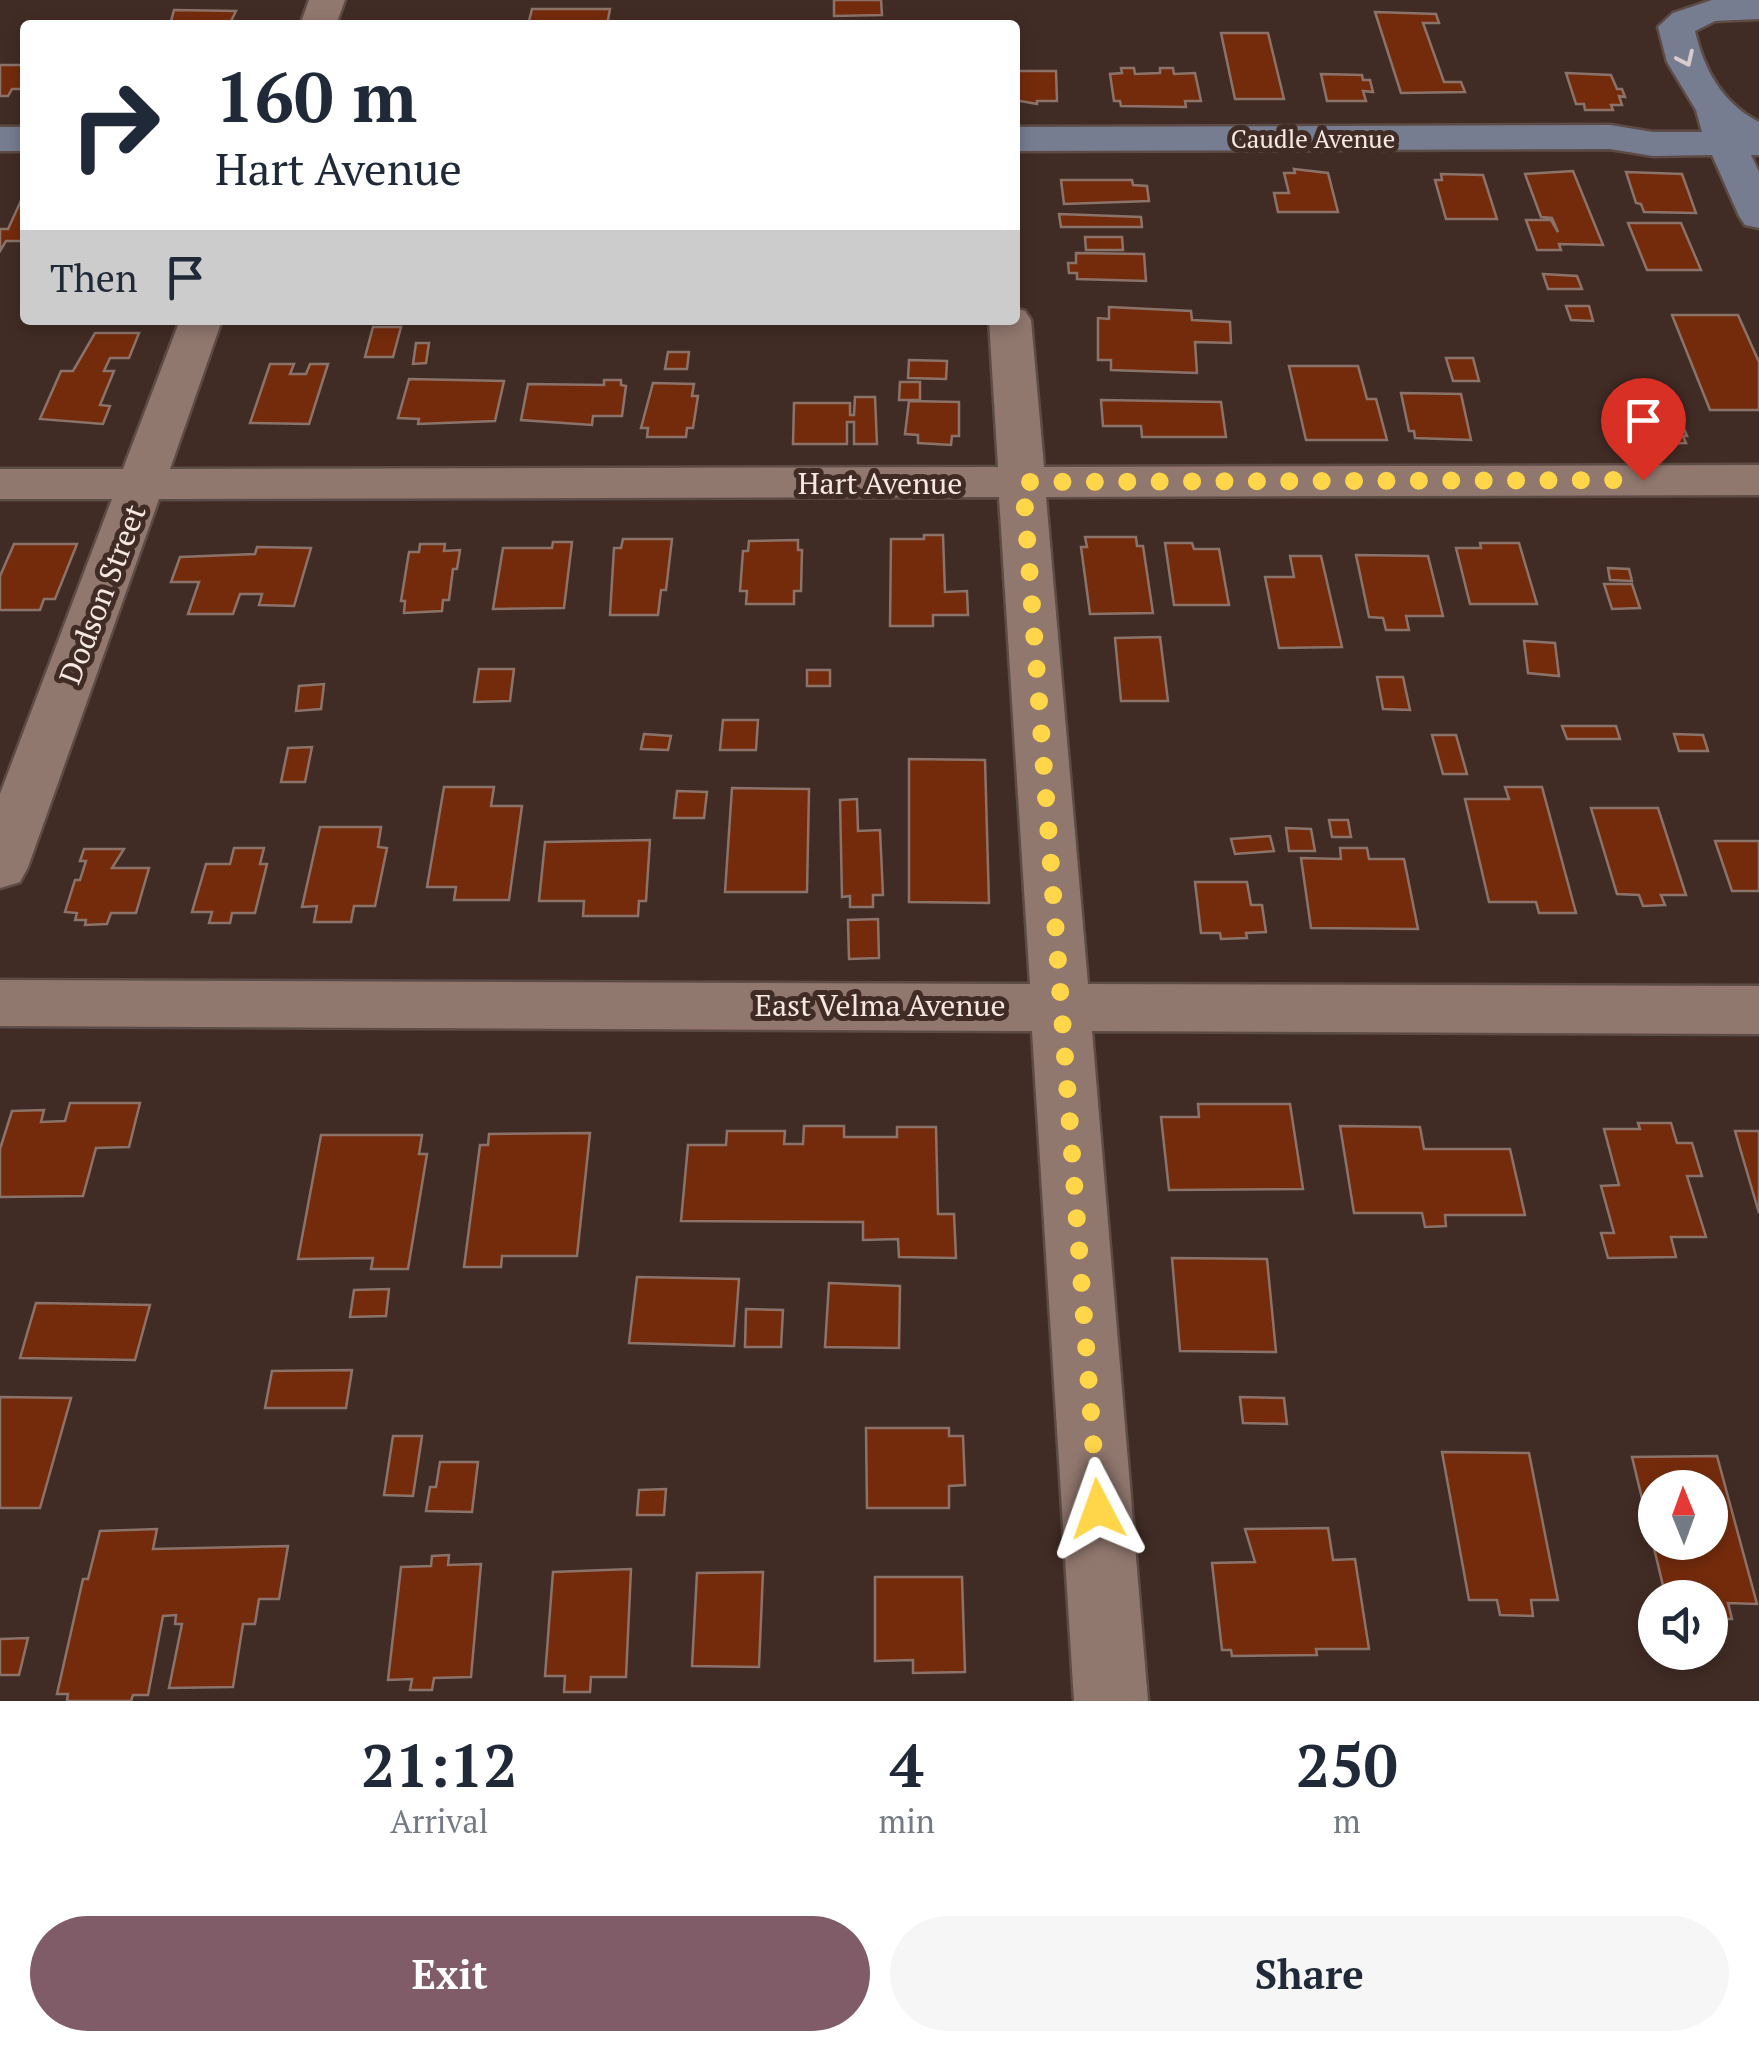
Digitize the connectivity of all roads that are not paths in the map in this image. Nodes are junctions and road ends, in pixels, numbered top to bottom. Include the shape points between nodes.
1 (1759, 8) edge
2 (1710, 106) junction
3 (1610, 137) junction
4 (1020, 139) edge
5 (1750, 145) edge
6 (1759, 167) edge
7 (1759, 216) edge
8 (198, 325) edge
9 (1010, 325) edge
10 (1759, 480) edge
11 (1023, 482) junction
12 (0, 484) edge
13 (144, 484) junction
14 (0, 867) edge
15 (0, 1002) edge
16 (1063, 1006) junction
17 (1759, 1010) edge
18 (1111, 1701) edge

1 -> 2 street via 1718,8 1692,14 1676,27
2 - 3 street, Caudle Avenue
2 - 5 street
3 - 4 street, Caudle Avenue
3 - 5 street, Caudle Avenue
5 - 6 street
5 - 7 street
8 - 13 street, Dodson Street
9 - 11 street
10 - 11 street, Hart Avenue
11 - 13 street, Hart Avenue
11 - 16 street
12 - 13 street, Hart Avenue
13 - 14 street, Dodson Street
15 - 16 street, East Velma Avenue
16 - 17 street, East Velma Avenue
16 - 18 street

